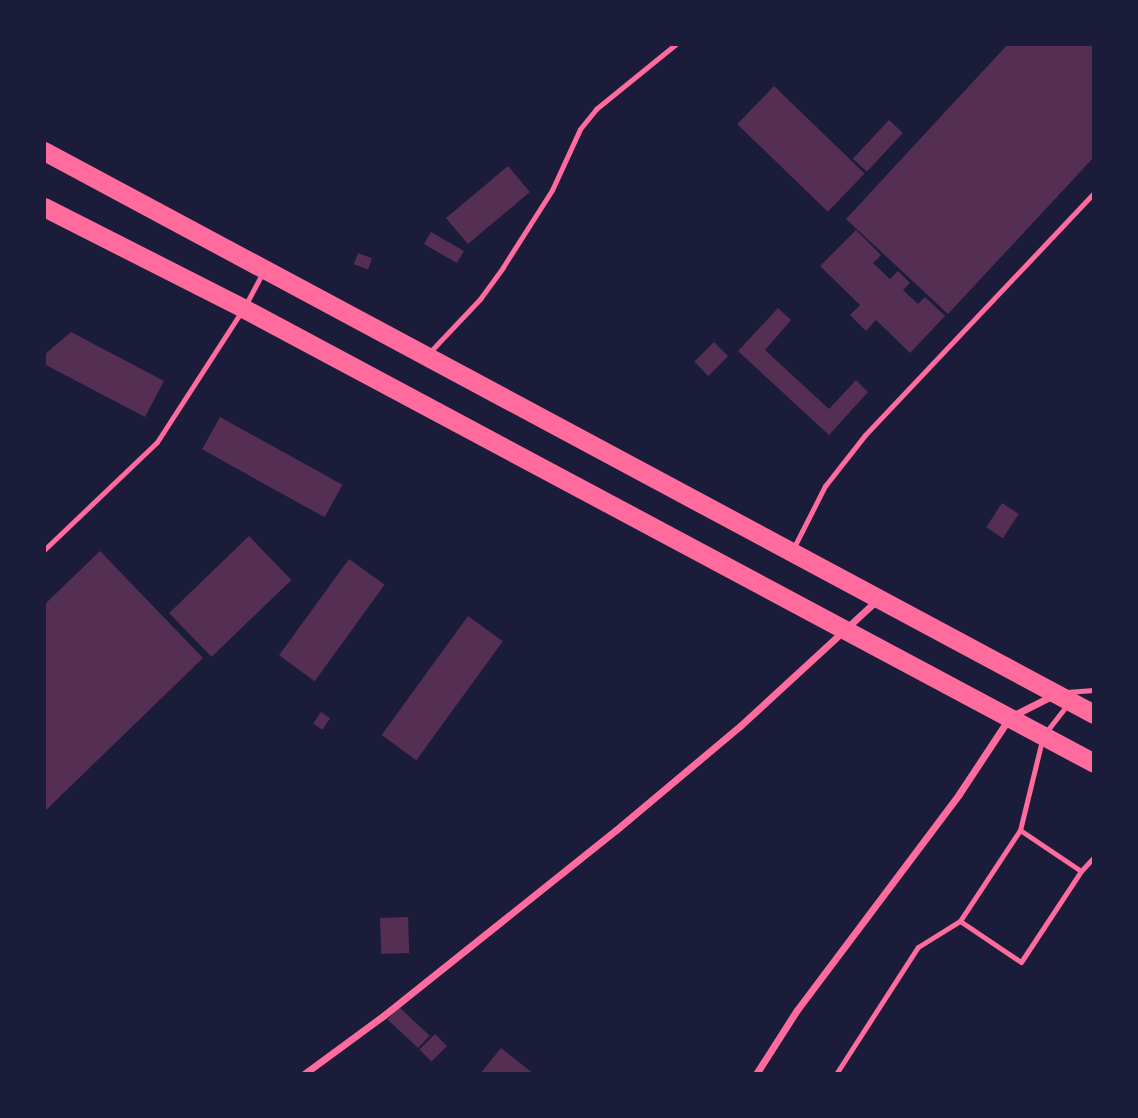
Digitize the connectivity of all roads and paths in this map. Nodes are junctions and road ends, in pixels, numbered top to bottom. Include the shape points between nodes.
1 (676, 44) edge
2 (44, 151) edge
3 (1094, 193) edge
4 (44, 207) edge
5 (265, 270) junction
6 (243, 308) junction
7 (426, 356) junction
8 (44, 550) edge
9 (791, 552) junction
10 (879, 598) junction
11 (845, 630) junction
12 (1094, 690) edge
13 (1064, 698) junction
14 (1094, 714) edge
15 (1010, 717) junction
16 (1043, 735) junction
17 (1094, 763) edge
18 (1020, 830) junction
19 (1094, 857) edge
20 (1081, 870) junction
21 (960, 921) junction
22 (304, 1074) edge
23 (757, 1074) edge
24 (836, 1074) edge

1 - 7 lane via 605,102 580,129 552,190 503,267 480,299
2 - 5 highway
3 - 9 lane via 865,435 825,486
4 - 6 highway
5 - 6 lane
5 - 7 highway
6 - 8 lane via 157,442
6 - 11 highway
7 - 9 highway
9 - 10 highway
10 - 11 street
10 - 13 highway
11 - 15 highway
11 - 22 street via 616,830
12 - 13 lane via 1072,690
13 - 14 highway
13 - 15 street
13 - 16 lane
15 - 16 highway
15 - 23 street via 959,794 797,1010
16 - 17 highway
16 - 18 lane
18 - 20 lane
18 - 21 lane
19 - 20 lane
20 - 21 lane via 1021,962
21 - 24 lane via 918,947

